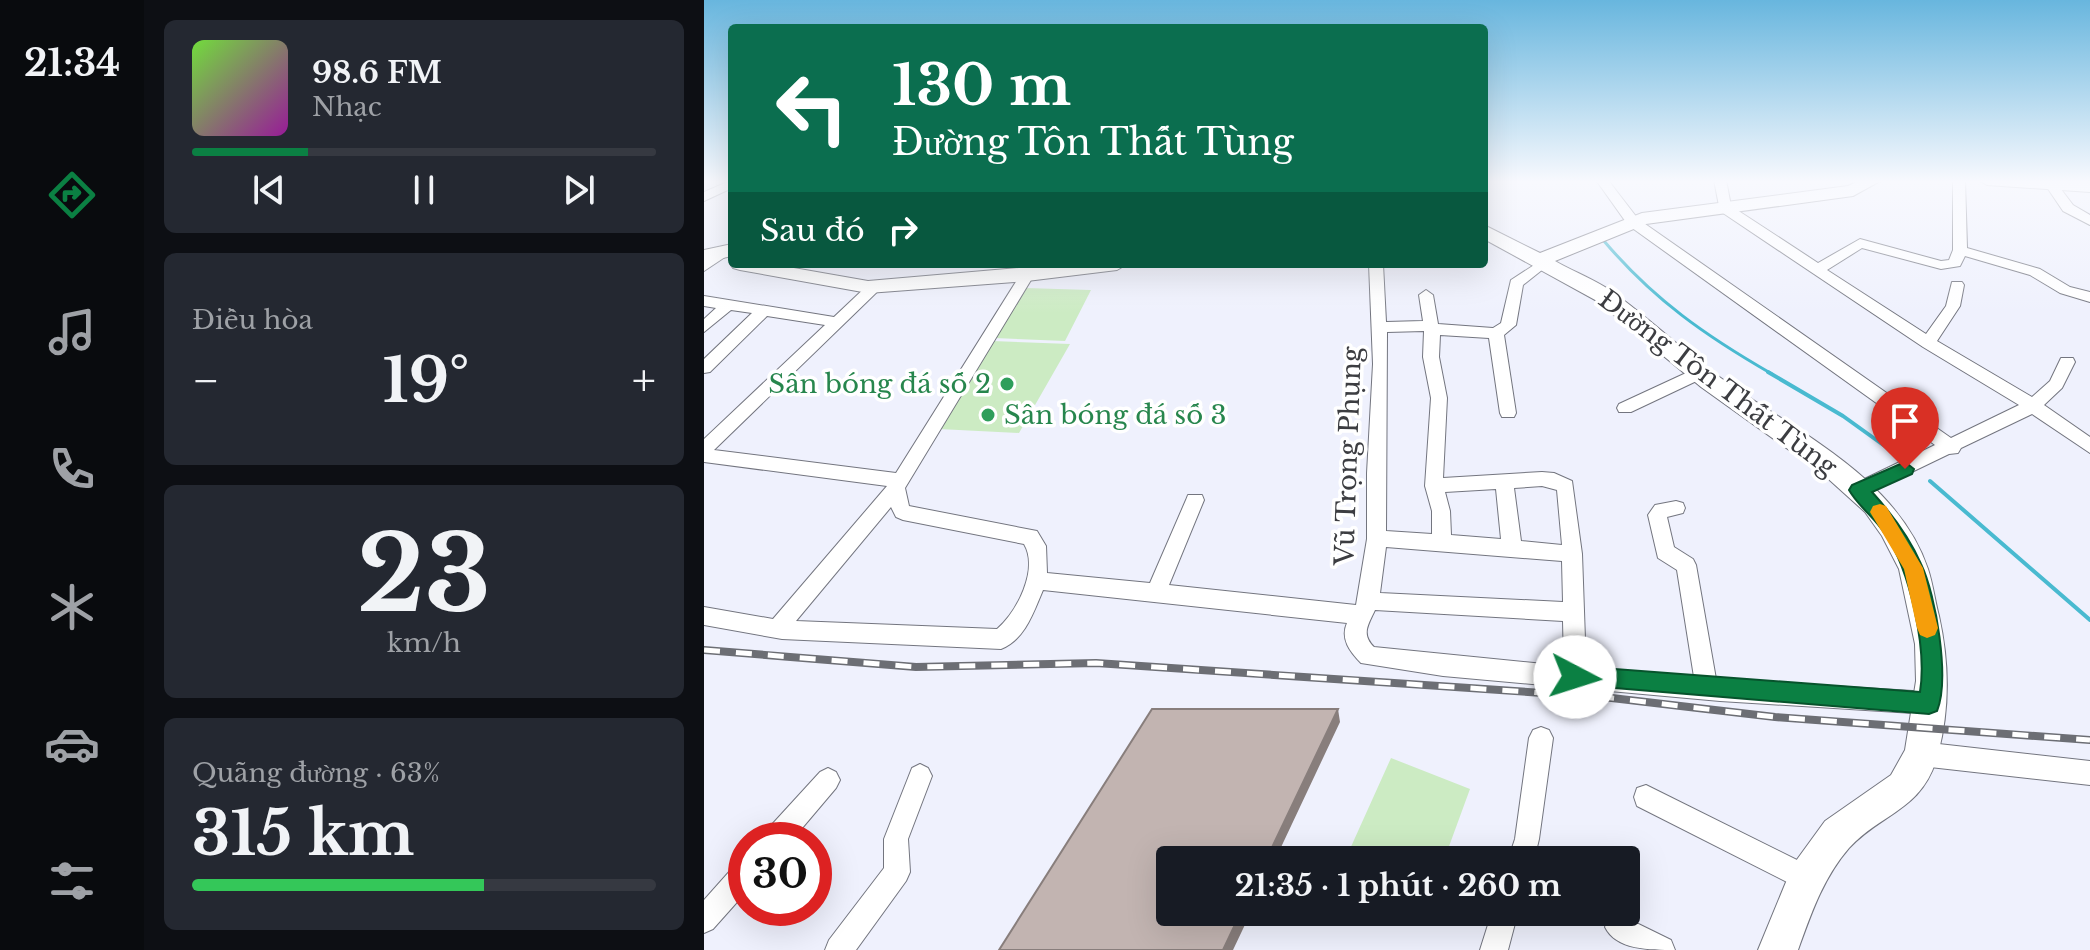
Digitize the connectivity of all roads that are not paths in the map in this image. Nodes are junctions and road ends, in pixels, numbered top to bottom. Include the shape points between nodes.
1 (1628, 224) edge
2 (1636, 224) edge
3 (1749, 224) edge
4 (1960, 224) edge
5 (1488, 233) edge
6 (1960, 250) junction
7 (1543, 261) junction
8 (760, 268) edge
9 (1057, 268) edge
10 (1376, 268) edge
11 (1817, 270) junction
12 (1027, 275) junction
13 (1957, 285) dead end
14 (875, 286) junction
15 (1426, 295) dead end
16 (2090, 297) edge
17 (704, 301) edge
18 (727, 306) junction
19 (762, 312) junction
20 (837, 322) junction
21 (704, 327) edge
22 (1381, 327) junction
23 (1431, 328) junction
24 (1496, 333) junction
25 (1928, 343) junction
26 (2067, 362) dead end
27 (704, 368) edge
28 (1699, 373) junction
29 (2033, 406) junction
30 (1625, 408) dead end
31 (1508, 413) dead end
32 (2090, 446) edge
33 (1952, 448) junction
34 (704, 449) edge
35 (704, 455) edge
36 (1504, 481) junction
37 (896, 486) junction
38 (1434, 486) junction
39 (1858, 490) junction
40 (1195, 500) dead end
41 (1676, 508) dead end
42 (1377, 539) junction
43 (1442, 542) junction
44 (1512, 548) junction
45 (1572, 554) junction
46 (1035, 580) junction
47 (1156, 592) junction
48 (1365, 608) junction
49 (1572, 612) junction
50 (704, 616) edge
51 (777, 629) junction
52 (1575, 677) junction
53 (1707, 688) junction
54 (1929, 703) junction
55 (1541, 738) dead end
56 (1921, 754) junction
57 (2090, 773) edge
58 (920, 776) dead end
59 (828, 780) dead end
60 (1646, 797) dead end
61 (791, 822) edge
62 (1525, 846) edge
63 (1806, 878) junction
64 (728, 893) edge
65 (704, 920) edge
66 (1501, 926) edge
67 (1618, 927) dead end
68 (839, 950) edge
69 (1494, 950) edge
70 (1661, 950) edge
71 (1778, 950) edge

1 - 7 street
2 - 33 street
3 - 11 street
4 - 6 street
5 - 7 street, Đường Tôn Thất Tùng
6 - 11 street via 1955,263 1941,265 1860,243
6 - 16 street via 2035,272
7 - 24 street via 1516,283 1508,325
7 - 28 street, Đường Tôn Thất Tùng via 1604,296
8 - 14 street
9 - 12 street
10 - 22 street, Vũ Trọng Phụng
11 - 25 street
12 - 14 street
12 - 37 street
13 - 25 street via 1953,306
14 - 20 street
15 - 23 street
17 - 18 street
18 - 19 street
18 - 21 street
19 - 20 street
19 - 27 street
20 - 34 street
22 - 23 street
22 - 42 street, Vũ Trọng Phụng
23 - 24 street
23 - 38 street via 1439,398
24 - 31 street
25 - 29 street
26 - 29 street via 2053,388
28 - 30 street
28 - 39 street, Đường Tôn Thất Tùng
29 - 32 street
29 - 33 street
33 - 39 street
35 - 37 street via 887,478
36 - 38 street
36 - 44 street
36 - 45 street via 1563,483
37 - 46 street via 903,512 1030,537 1038,549
37 - 51 street
38 - 43 street
39 - 54 street, Đường Tôn Thất Tùng via 1892,528 1913,568 1930,644
40 - 47 street
41 - 53 street via 1657,515 1665,552 1687,570
42 - 43 street
42 - 48 street, Vũ Trọng Phụng
43 - 44 street
44 - 45 street
45 - 49 street
46 - 47 street
46 - 51 street via 1018,625 1001,639
47 - 48 street
48 - 49 street
48 - 52 street, Vũ Trọng Phụng via 1355,629 1357,644 1369,656
49 - 52 street
50 - 51 street
52 - 53 street, Vũ Trọng Phụng
53 - 54 street, Vũ Trọng Phụng
54 - 56 street, Đường Tôn Thất Tùng
55 - 62 street
56 - 57 street
56 - 63 street, Đường Tôn Thất Tùng via 1903,787 1838,834
58 - 68 street via 896,839 897,872
59 - 61 street
60 - 63 street
63 - 71 street, Đường Tôn Thất Tùng
64 - 65 street
66 - 69 street
67 - 70 street

